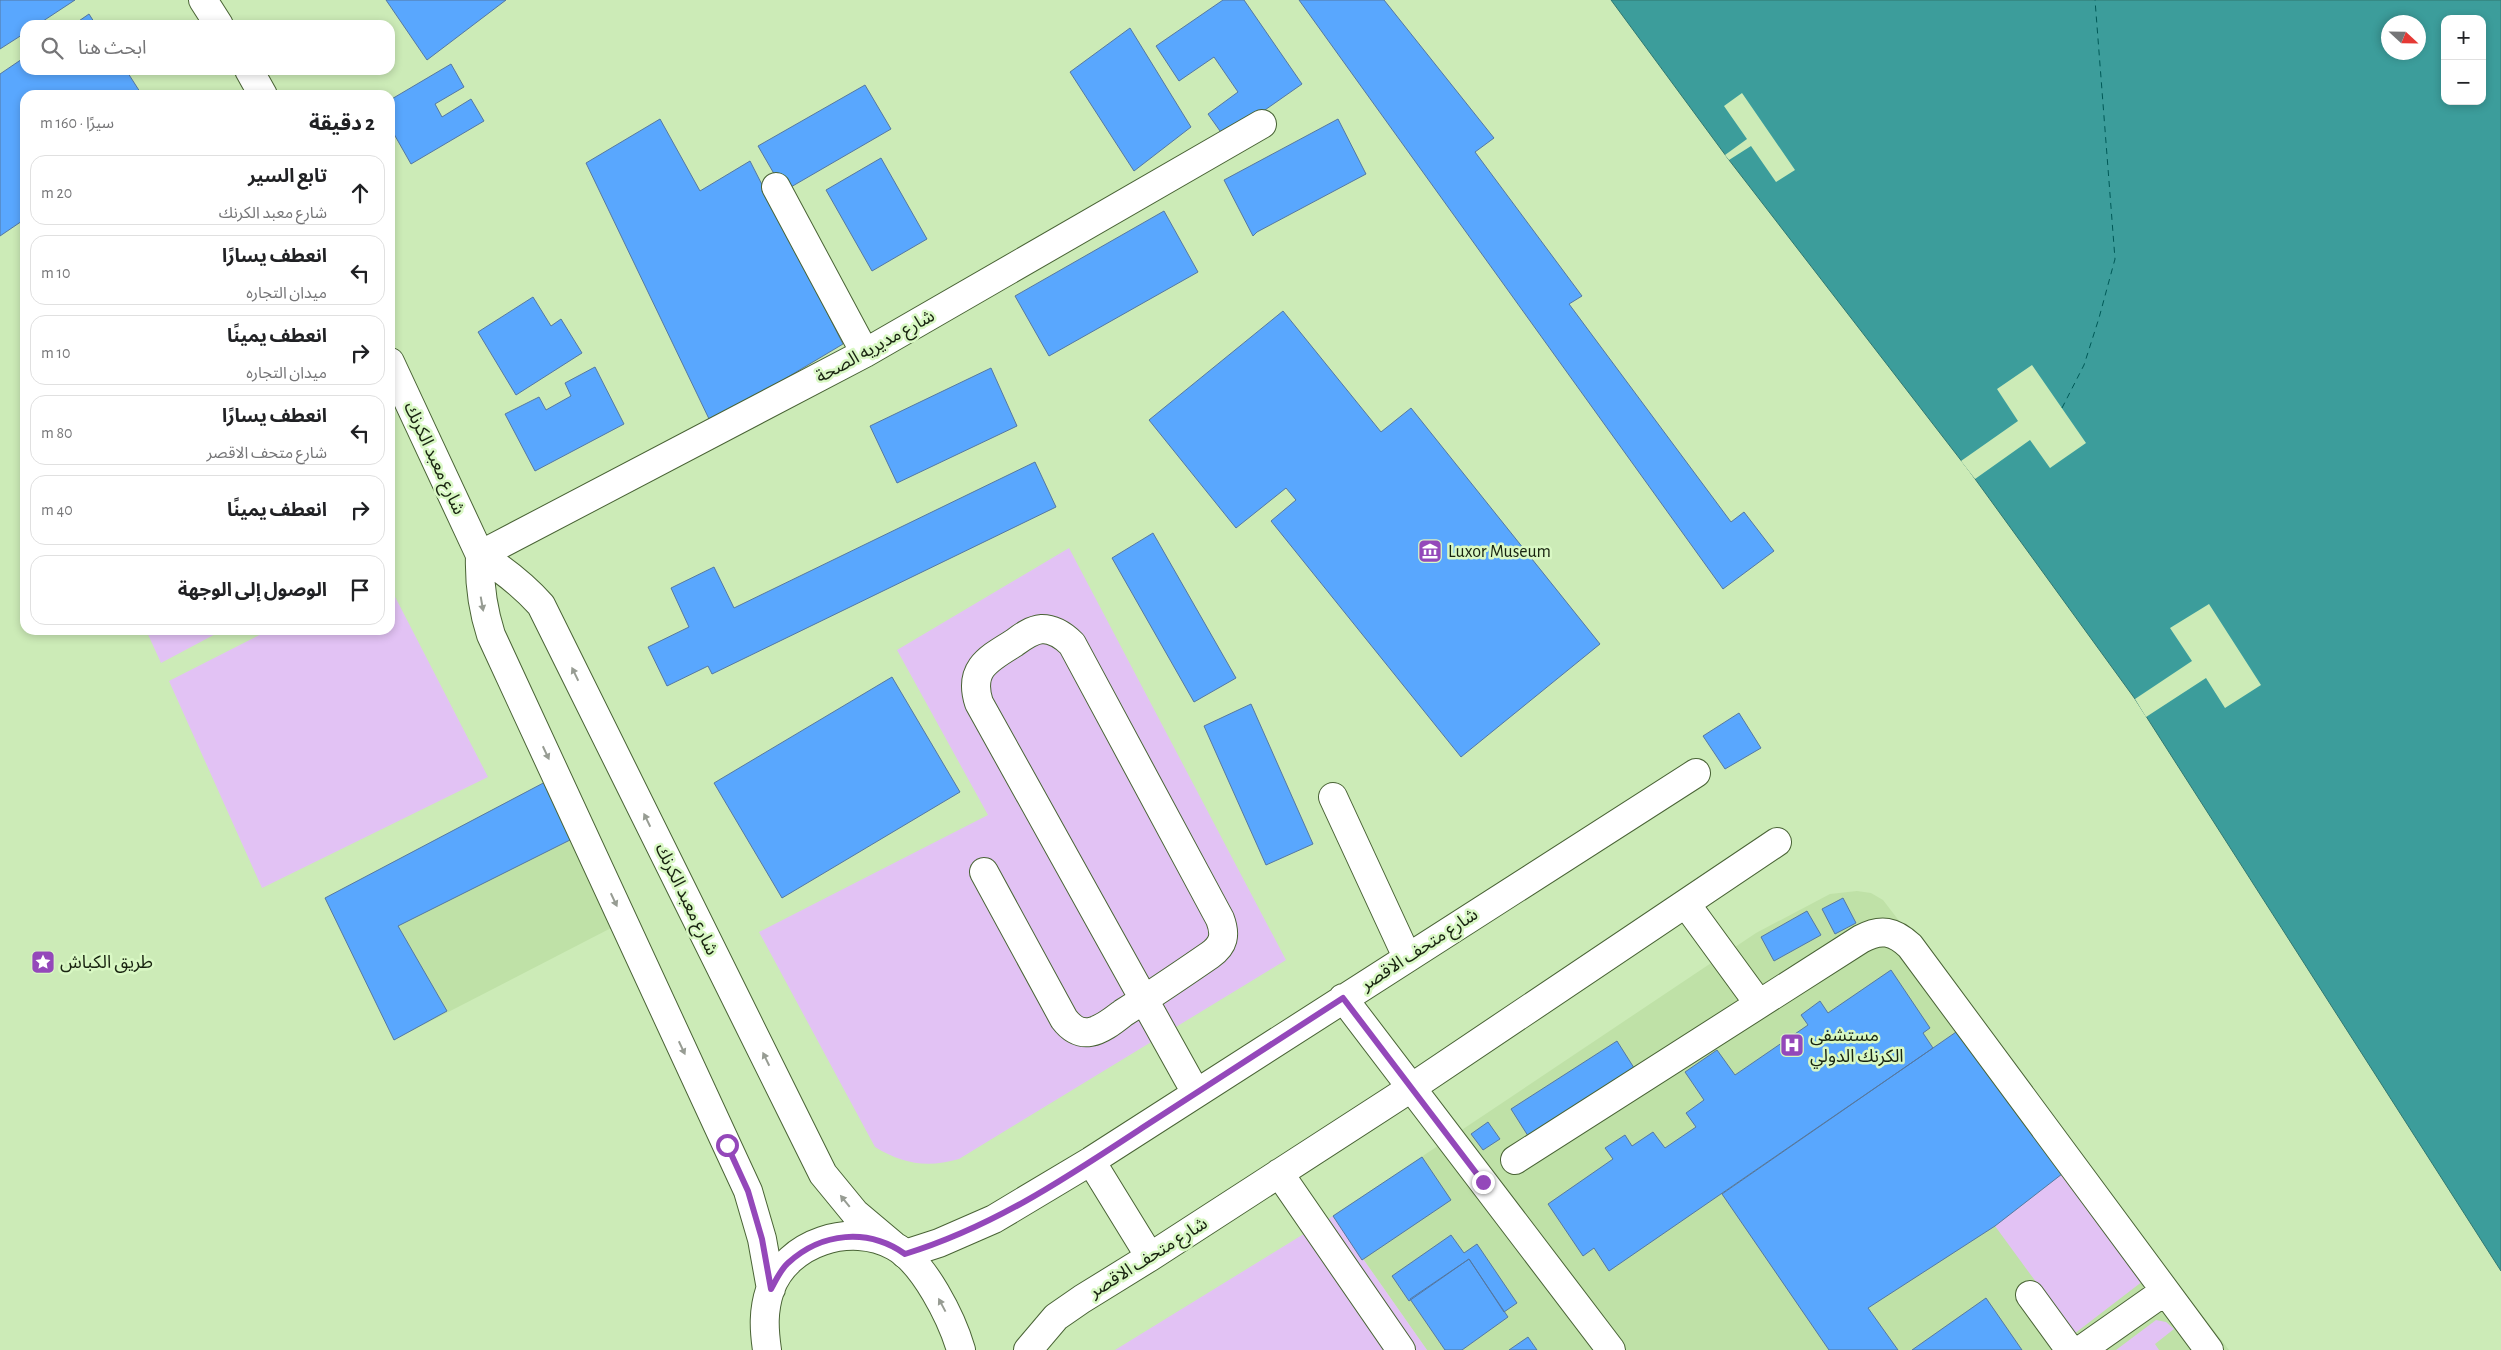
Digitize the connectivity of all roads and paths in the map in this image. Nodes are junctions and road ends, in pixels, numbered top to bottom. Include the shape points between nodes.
1 (203, 0) edge
2 (216, 20) edge
3 (252, 75) edge
4 (260, 90) edge
5 (1262, 124) dead end
6 (776, 187) dead end
7 (864, 353) junction
8 (395, 373) edge
9 (480, 555) junction
10 (1696, 773) dead end
11 (1333, 797) dead end
12 (1777, 842) dead end
13 (984, 872) dead end
14 (1686, 904) junction
15 (1407, 956) junction
16 (1343, 998) junction
17 (1144, 1000) junction
18 (1759, 1004) junction
19 (1411, 1088) junction
20 (1196, 1093) junction
21 (1515, 1160) dead end
22 (1091, 1161) junction
23 (1279, 1173) junction
24 (899, 1250) junction
25 (1150, 1257) junction
26 (771, 1289) junction
27 (2165, 1290) junction
28 (2030, 1295) dead end
29 (767, 1349) edge
30 (961, 1350) edge
31 (1028, 1350) edge
32 (1401, 1350) edge
33 (1611, 1350) edge
34 (2070, 1350) edge
35 (2081, 1350) edge
36 (2209, 1350) edge

1 - 2 street
3 - 4 street
5 - 7 street, شارع مديريه الصحة
6 - 7 street
7 - 9 street, شارع مديريه الصحة
8 - 9 street, شارع معبد الكرنك
24 -> 9 street, شارع معبد الكرنك via 855,1213 823,1174 541,605 523,586
9 -> 26 street, شارع معبد الكرنك via 482,608 491,635 748,1191 762,1239
10 - 15 street, شارع متحف الاقصر
11 - 15 street
12 - 14 street, شارع متحف الاقصر
13 - 17 street via 1070,1027 1089,1033
14 - 18 street
14 - 19 street, شارع متحف الاقصر
15 - 16 street, شارع متحف الاقصر
16 - 19 street
16 - 20 street, شارع متحف الاقصر
17 - 17 street via 975,692 980,669 988,660 1031,632 1042,629 1054,631 1072,644 1224,929 1224,939 1219,948
17 - 20 street
18 - 21 street
18 - 27 street via 1873,932 1887,931 1900,936
19 - 23 street, شارع متحف الاقصر
19 - 33 street
20 - 22 street, شارع متحف الاقصر
22 - 24 street, شارع متحف الاقصر via 994,1219 939,1243
22 - 25 street
23 - 25 street, شارع متحف الاقصر
23 - 32 street
24 - 26 street via 866,1236 837,1236 809,1246 786,1264
30 -> 24 street, شارع معبد الكرنك via 955,1330 934,1289
25 - 31 street, شارع متحف الاقصر via 1056,1317
26 - 29 street via 763,1318
27 - 35 street
27 - 36 street
28 - 34 street

